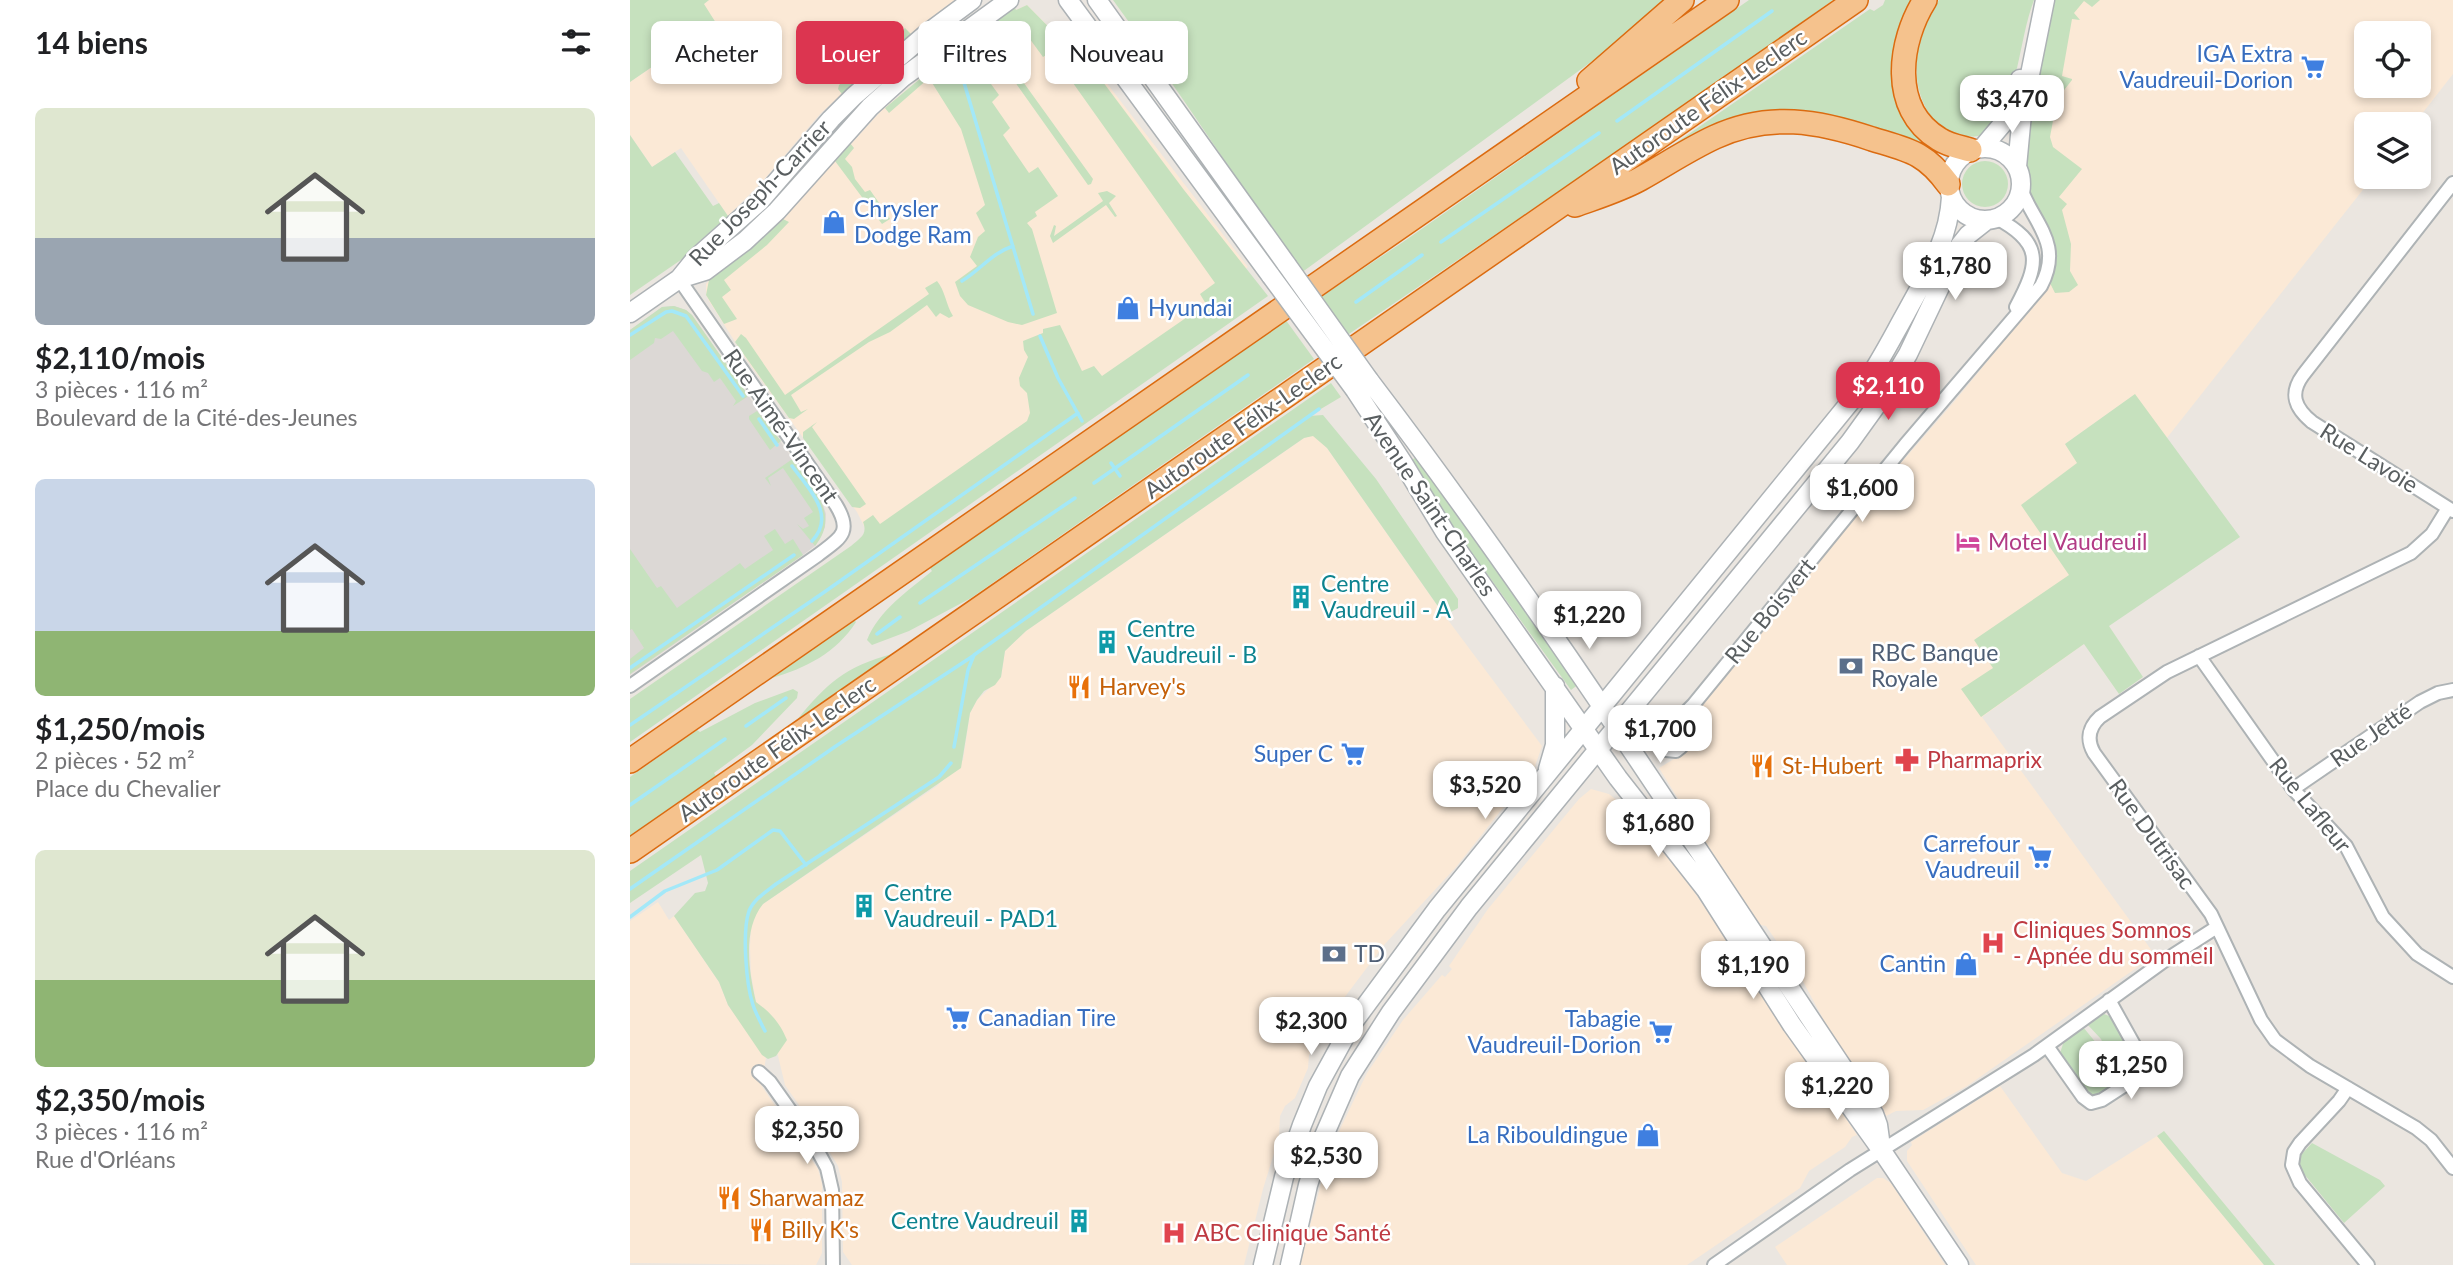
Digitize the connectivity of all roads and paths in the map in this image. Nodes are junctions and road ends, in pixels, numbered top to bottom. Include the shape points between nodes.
1 (972, 0) edge
2 (1009, 0) edge
3 (1068, 0) edge
4 (1097, 0) edge
5 (1682, 0) edge
6 (1727, 0) edge
7 (1856, 0) edge
8 (1925, 0) edge
9 (2045, 0) edge
10 (2038, 26) junction
11 (1514, 148) junction
12 (1976, 149) junction
13 (2017, 167) junction
14 (2453, 183) edge
15 (2021, 189) junction
16 (1949, 190) junction
17 (1991, 219) junction
18 (1537, 221) junction
19 (679, 279) junction
20 (630, 313) edge
21 (2008, 323) junction
22 (1362, 385) junction
23 (2451, 509) edge
24 (2199, 656) junction
25 (1555, 686) junction
26 (630, 687) edge
27 (2453, 690) edge
28 (1693, 705) dead end
29 (1603, 706) junction
30 (1617, 727) junction
31 (1585, 729) junction
32 (1598, 749) junction
33 (630, 761) edge
34 (1546, 776) junction
35 (2293, 789) junction
36 (630, 851) edge
37 (2217, 927) junction
38 (2453, 977) edge
39 (2109, 1000) junction
40 (2047, 1046) junction
41 (760, 1072) dead end
42 (2348, 1088) junction
43 (1882, 1151) junction
44 (2453, 1168) edge
45 (833, 1265) edge
46 (1263, 1265) edge
47 (1290, 1265) edge
48 (1714, 1265) edge
49 (1959, 1265) edge
50 (2368, 1265) edge

1 - 19 main road, Rue Joseph-Carrier via 854,96 759,202
2 - 19 main road, Rue Joseph-Carrier via 870,107 745,241 705,271
3 - 22 main road, Avenue Saint-Charles, bridge via 1271,276
4 - 22 main road, Avenue Saint-Charles, bridge via 1287,265
5 - 11 highway
6 - 11 highway
7 - 18 highway, Autoroute Félix-Leclerc
8 - 12 highway via 1905,50 1908,98 1934,136
9 - 10 main road
10 - 12 main road via 2006,117 1996,133
10 - 13 main road
11 - 33 highway
12 - 13 main road via 2003,152
12 - 16 main road via 1962,155 1952,168
13 - 15 main road
14 - 23 street, Rue Lavoie via 2303,375 2294,398 2312,422
15 - 17 main road via 2013,206
15 - 21 street, Rue Boisvert via 2045,234 2049,262 2041,286
16 - 17 main road via 1968,216
16 - 18 highway via 1934,165 1914,153 1821,124 1771,122 1716,136 1637,181
16 - 29 main road via 1950,216 1939,250 1864,385
17 - 21 street, Rue Boisvert via 2022,235 2033,256 2030,282
17 - 30 main road via 1968,235 1958,249 1917,338 1863,424
18 - 36 highway, Autoroute Félix-Leclerc
19 - 20 main road, Rue Joseph-Carrier
19 - 26 street, Rue Aimé-Vincent via 836,505 845,526 832,545
21 - 28 street, Rue Boisvert
22 - 25 main road, Avenue Saint-Charles via 1445,532
22 - 29 main road, Avenue Saint-Charles via 1503,564
23 - 24 street, Rue Dutrisac via 2411,553
24 - 35 street, Rue Lafleur
24 - 37 street, Rue Dutrisac via 2104,714 2092,725 2089,741
25 - 31 main road, Avenue Saint-Charles
25 - 34 main road via 1555,745
27 - 35 street, Rue Jetté via 2420,702
29 - 30 main road, Avenue Saint-Charles
29 - 31 main road
30 - 32 main road
30 - 43 main road, Avenue Saint-Charles via 1874,1114
31 - 32 main road, Avenue Saint-Charles
31 - 34 main road
32 - 43 main road, Avenue Saint-Charles via 1706,890 1781,1009
32 - 47 main road via 1459,920 1355,1068 1318,1151
34 - 46 main road via 1423,928 1346,1035 1315,1093 1290,1158
35 - 38 street, Rue Lafleur via 2346,846 2378,910 2395,932 2417,954
37 - 39 street
37 - 42 street via 2275,1040
39 - 40 street
39 - 40 street via 2141,1059 2139,1076 2098,1102 2087,1102
40 - 43 street
41 - 45 street via 827,1168 832,1191
42 - 44 street via 2416,1128
42 - 50 street via 2300,1143 2292,1165 2300,1183
43 - 48 street
43 - 49 main road, Avenue Saint-Charles

